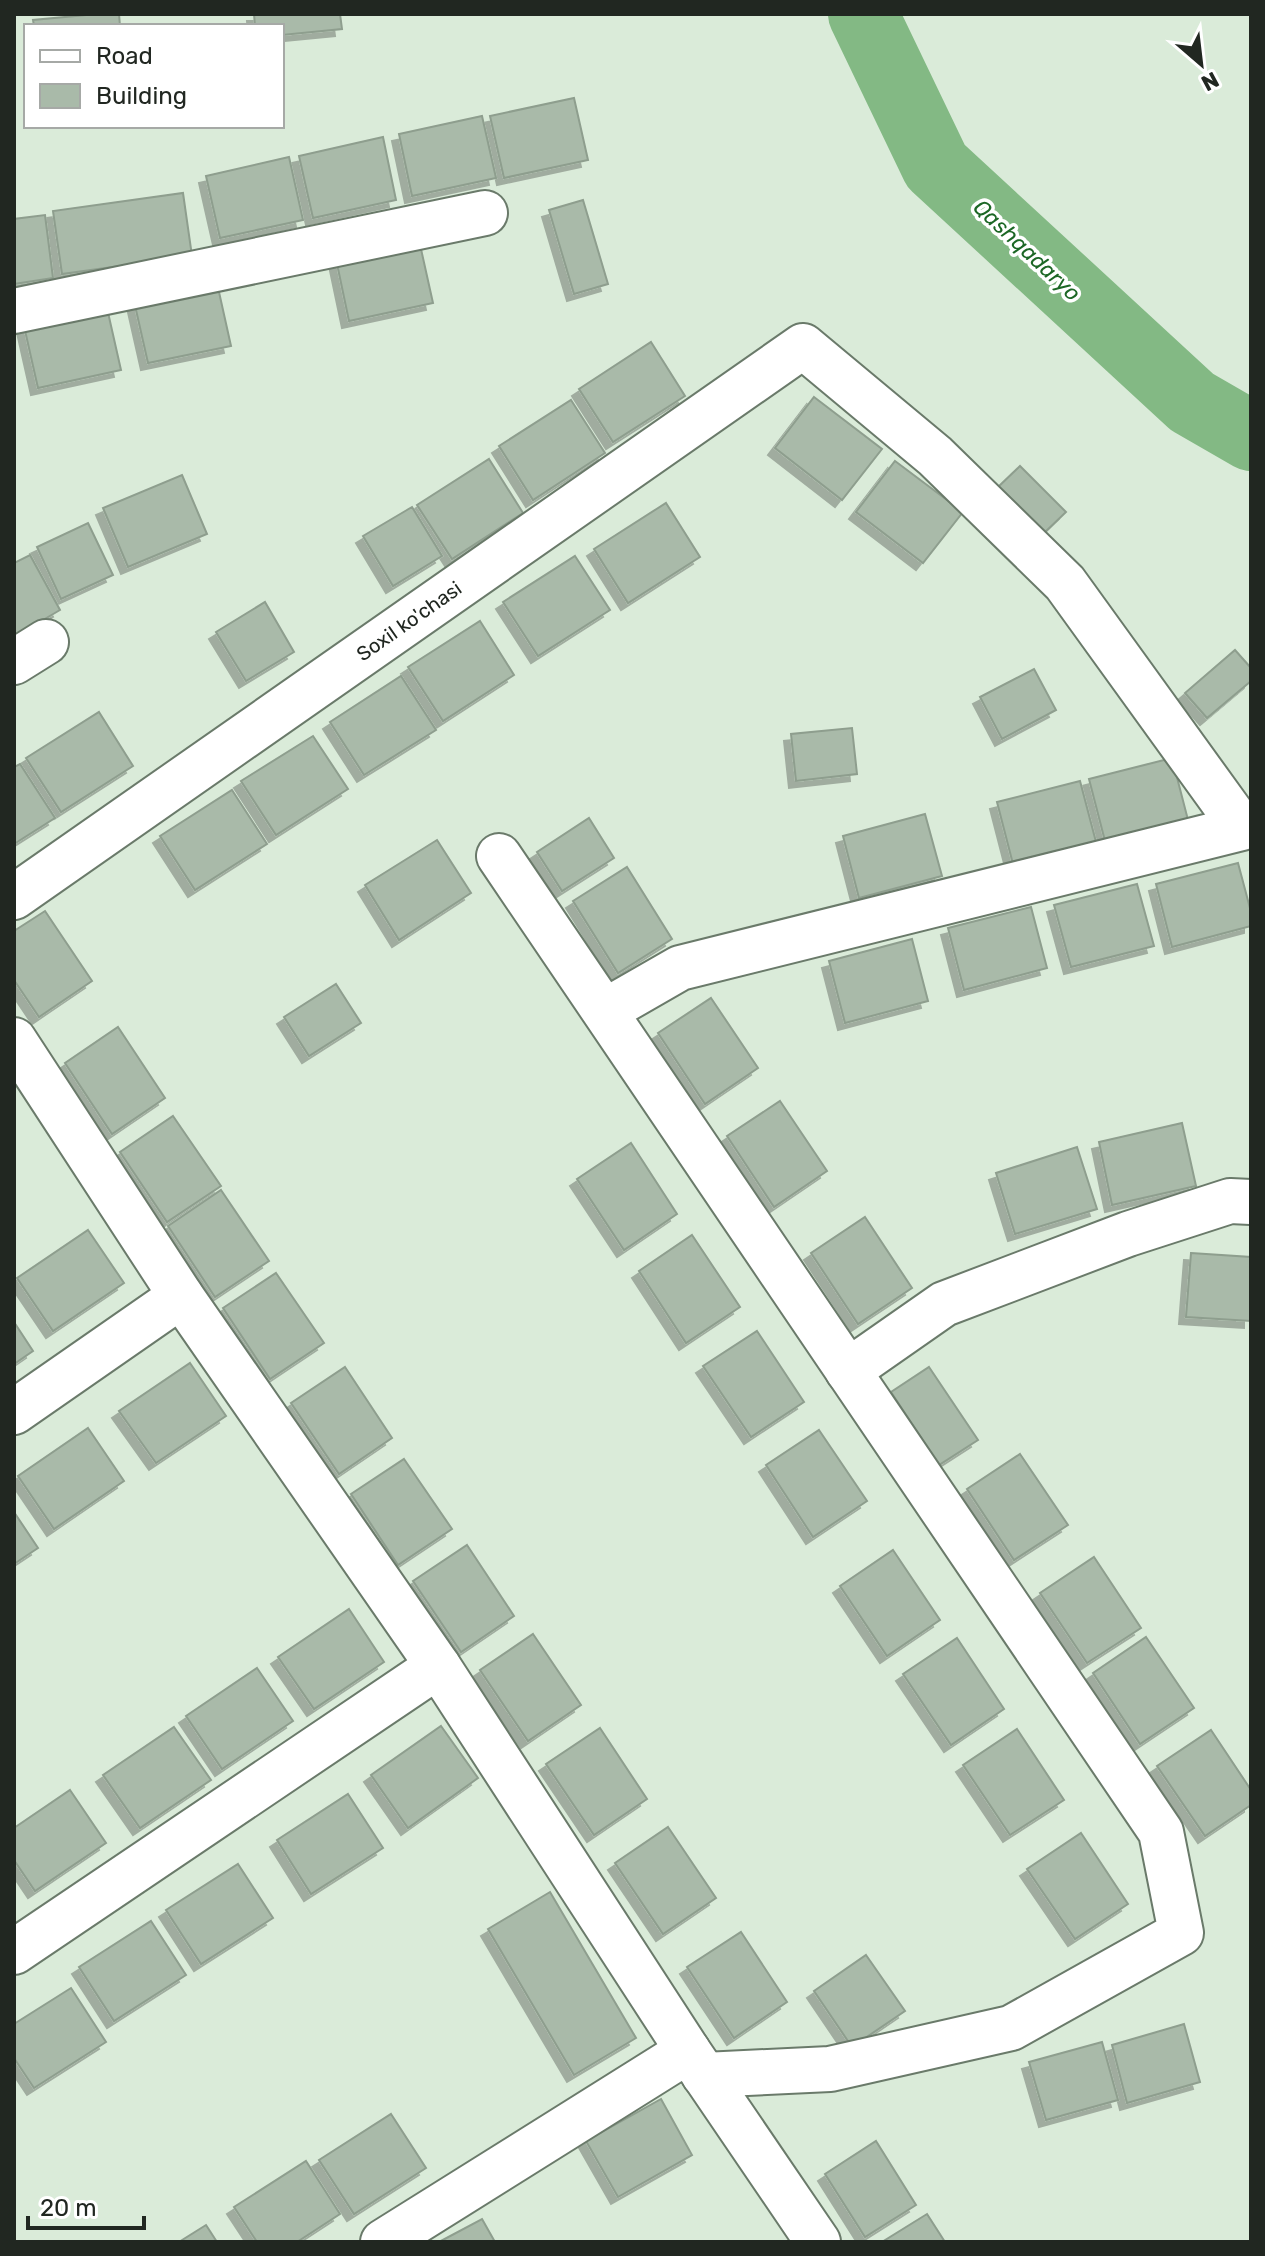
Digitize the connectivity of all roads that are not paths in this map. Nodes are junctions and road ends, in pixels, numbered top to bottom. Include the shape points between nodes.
1 (485, 213) dead end
2 (14, 311) edge
3 (499, 856) dead end
4 (14, 897) edge
5 (605, 1011) junction
6 (14, 1040) edge
7 (1251, 1202) edge
8 (181, 1296) junction
9 (848, 1371) junction
10 (14, 1412) edge
11 (438, 1666) junction
12 (14, 1952) edge
13 (696, 2063) junction
14 (383, 2242) edge
15 (818, 2242) edge

1 - 2 street
3 - 5 street
4 - 5 street, Soxil ko'chasi via 803,346 935,456 1065,583 1242,828 680,968
5 - 9 street
6 - 8 street
7 - 9 street via 1230,1201 1128,1234 944,1304
8 - 10 street
8 - 11 street
9 - 13 street via 1161,1832 1181,1933 1011,2028 830,2069
11 - 12 street
11 - 13 street
13 - 14 street
13 - 15 street

